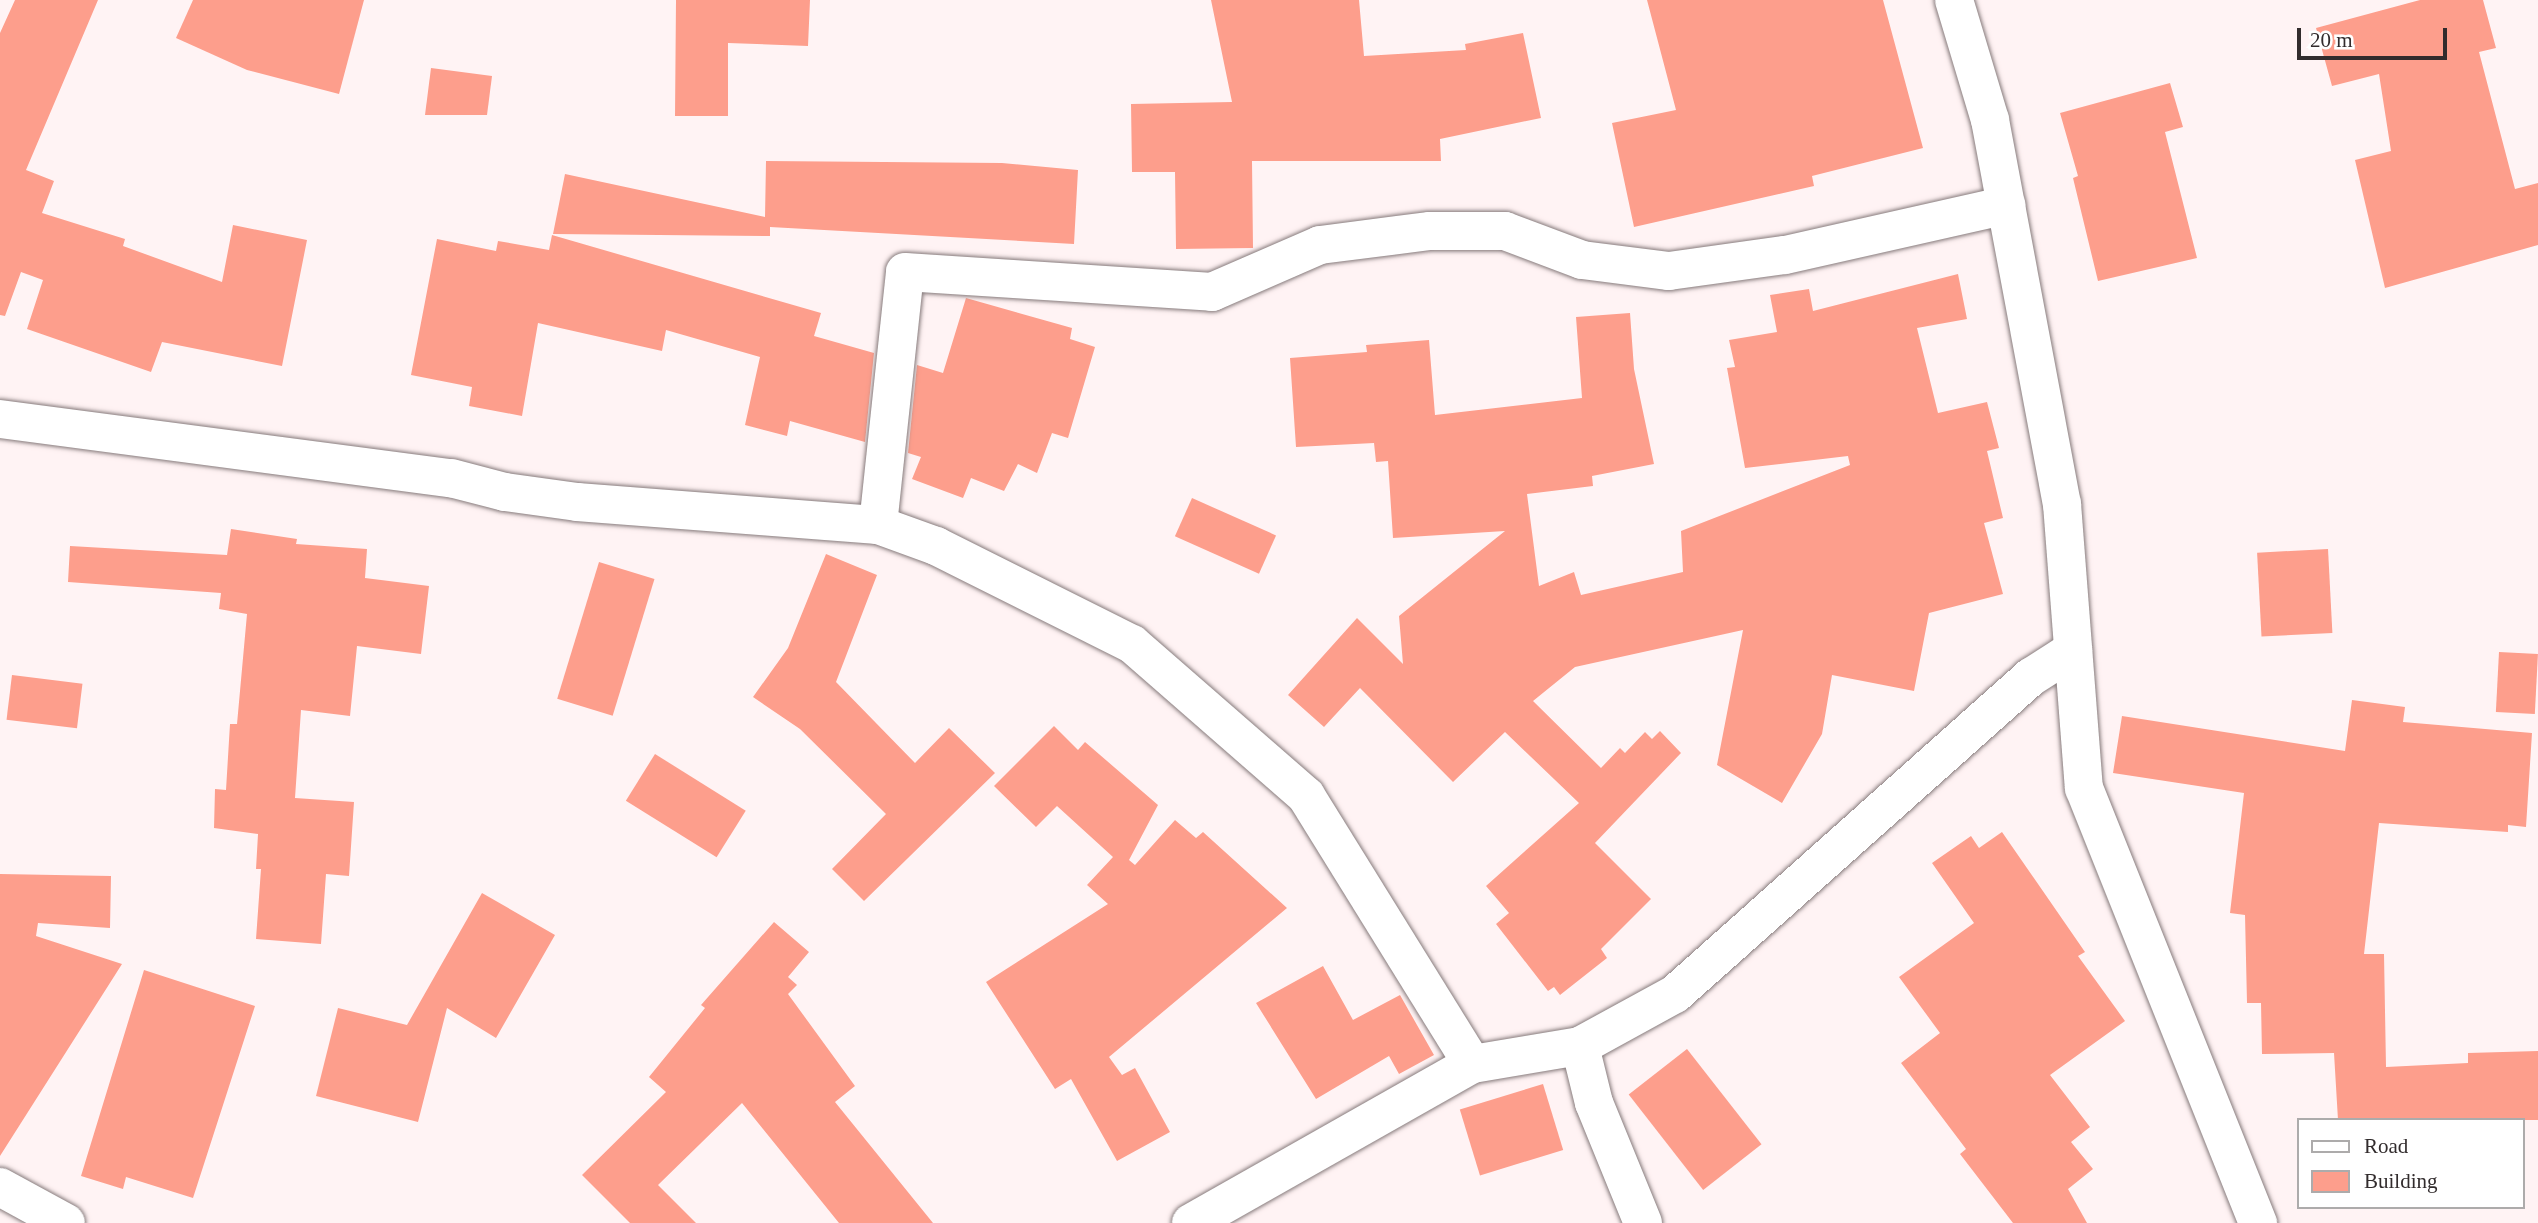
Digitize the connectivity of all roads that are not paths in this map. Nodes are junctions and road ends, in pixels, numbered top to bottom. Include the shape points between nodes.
1 (1954, 0) edge
2 (2006, 205) junction
3 (0, 419) edge
4 (878, 525) junction
5 (2073, 650) junction
6 (1580, 1046) junction
7 (1472, 1064) junction
8 (0, 1187) edge
9 (66, 1223) edge
10 (1191, 1223) edge
11 (1643, 1223) edge
12 (2258, 1223) edge

1 - 2 street via 1990,120
2 - 4 street via 1785,255 1669,271 1582,260 1504,231 1430,231 1320,245 1212,292 905,272
2 - 5 street via 2062,504
3 - 4 street via 451,478 505,492 577,502
4 - 7 street via 936,546 1132,644 1306,796
5 - 6 street via 2031,677 1675,994
5 - 12 street via 2084,788
6 - 7 street
6 - 11 street via 1594,1103
7 - 10 street
8 - 9 street

